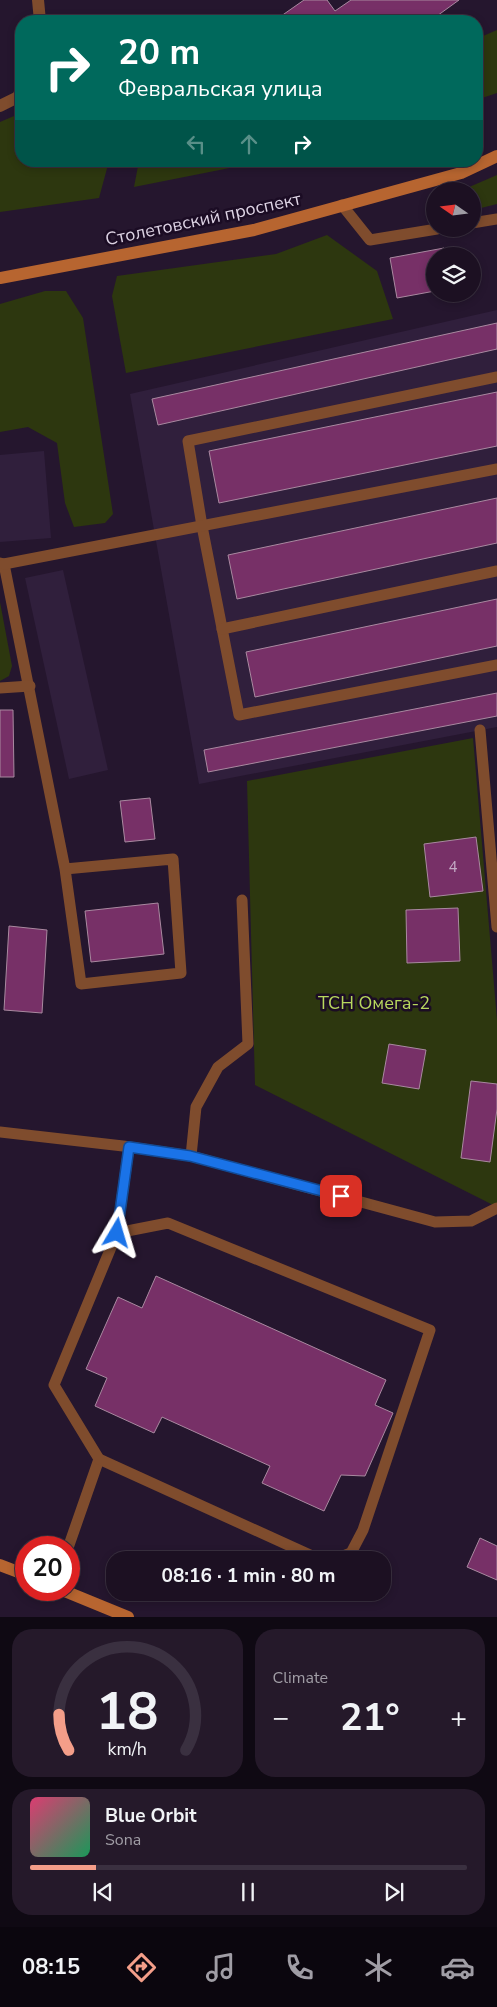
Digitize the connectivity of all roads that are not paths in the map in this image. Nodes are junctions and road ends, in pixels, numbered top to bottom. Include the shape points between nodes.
1 (38, 0) edge
2 (39, 15) edge
3 (15, 98) edge
4 (0, 106) edge
5 (497, 156) edge
6 (483, 162) edge
7 (473, 167) edge
8 (342, 205) junction
9 (497, 219) edge
10 (481, 222) edge
11 (426, 231) edge
12 (0, 278) edge
13 (497, 377) edge
14 (497, 469) edge
15 (202, 526) junction
16 (2, 564) edge
17 (497, 572) edge
18 (222, 629) junction
19 (497, 665) edge
20 (30, 686) junction
21 (0, 688) edge
22 (480, 730) dead end
23 (65, 869) junction
24 (242, 900) dead end
25 (497, 927) edge
26 (0, 1132) edge
27 (129, 1147) junction
28 (190, 1156) junction
29 (497, 1208) edge
30 (117, 1233) junction
31 (99, 1459) junction
32 (72, 1536) edge
33 (302, 1551) edge
34 (351, 1551) edge
35 (0, 1564) edge
36 (15, 1570) edge
37 (80, 1597) edge
38 (128, 1617) edge

1 - 2 street
3 - 4 street
5 - 6 main road, Столетовский проспект
7 - 8 main road, Столетовский проспект
8 - 11 lane via 370,240
8 - 12 main road, Столетовский проспект via 254,230
9 - 10 lane
13 - 15 lane via 188,441
14 - 15 lane
15 - 16 lane
15 - 18 lane
16 - 20 lane
17 - 18 lane
18 - 19 lane via 238,715
20 - 21 lane
20 - 23 lane
22 - 25 lane
23 - 23 lane via 173,859 181,972 81,984
24 - 28 lane via 248,1044 218,1067 196,1107
26 - 27 lane
27 - 28 lane
27 - 30 lane
28 - 29 lane via 435,1222 471,1221
30 - 31 lane via 54,1385
30 - 34 lane via 168,1223 430,1330 363,1530
31 - 32 lane
31 - 33 lane
35 - 36 main road
37 - 38 main road

